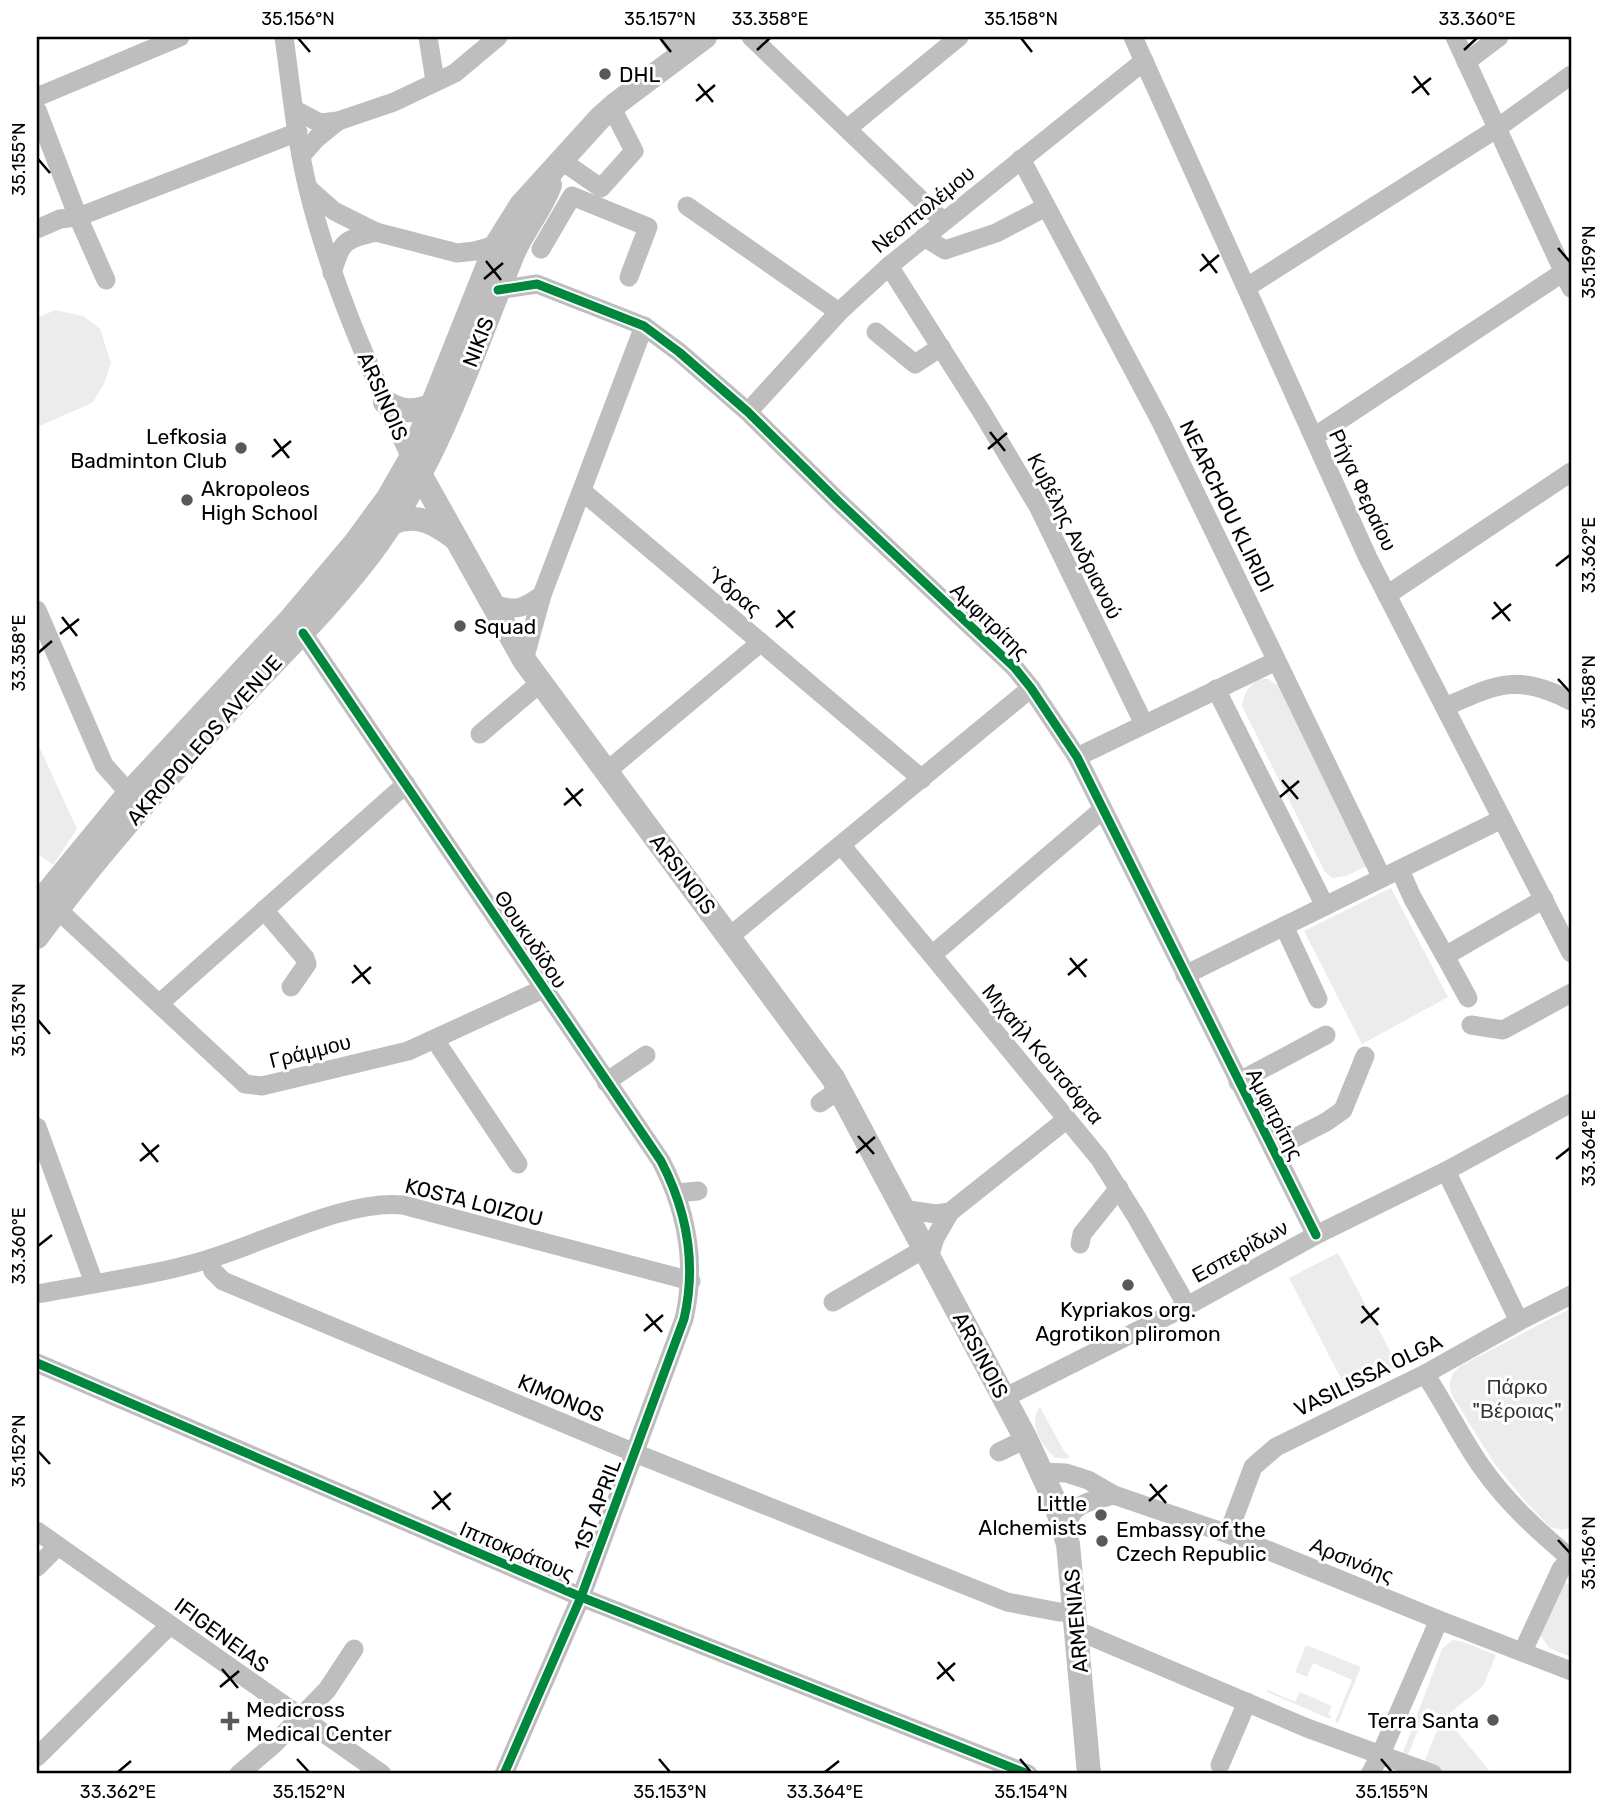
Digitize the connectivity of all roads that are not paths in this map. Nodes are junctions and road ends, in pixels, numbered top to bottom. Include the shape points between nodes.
1 (284, 37) edge
2 (428, 37) edge
3 (498, 37) edge
4 (705, 37) edge
5 (751, 37) edge
6 (959, 37) edge
7 (1133, 37) edge
8 (1455, 37) edge
9 (1499, 37) edge
10 (170, 39) edge
11 (675, 46) edge
12 (1143, 61) junction
13 (1466, 62) junction
14 (1571, 75) edge
15 (435, 81) junction
16 (37, 97) edge
17 (612, 108) junction
18 (37, 110) edge
19 (295, 110) junction
20 (338, 121) junction
21 (848, 129) junction
22 (1496, 129) junction
23 (298, 132) junction
24 (301, 156) junction
25 (1021, 159) junction
26 (558, 166) junction
27 (308, 188) junction
28 (687, 206) dead end
29 (1046, 207) junction
30 (78, 217) junction
31 (943, 221) junction
32 (37, 229) edge
33 (376, 232) junction
34 (924, 237) junction
35 (506, 245) junction
36 (541, 248) dead end
37 (457, 253) junction
38 (889, 266) junction
39 (332, 273) junction
40 (1569, 275) edge
41 (629, 277) dead end
42 (106, 280) dead end
43 (537, 284) junction
44 (489, 287) junction
45 (1247, 287) junction
46 (839, 312) junction
47 (644, 326) junction
48 (876, 332) dead end
49 (941, 347) junction
50 (385, 402) junction
51 (432, 405) junction
52 (748, 412) junction
53 (1314, 438) junction
54 (416, 467) junction
55 (1571, 472) edge
56 (582, 491) junction
57 (393, 523) junction
58 (456, 538) junction
59 (542, 595) junction
60 (1387, 595) junction
61 (491, 604) junction
62 (37, 610) edge
63 (303, 633) junction
64 (760, 643) junction
65 (524, 660) junction
66 (1276, 661) junction
67 (540, 683) junction
68 (1031, 688) junction
69 (1216, 690) junction
70 (1571, 701) edge
71 (1445, 708) junction
72 (1144, 724) junction
73 (480, 734) dead end
74 (1077, 757) junction
75 (607, 771) junction
76 (922, 779) junction
77 (406, 784) junction
78 (130, 793) junction
79 (1102, 810) junction
80 (1502, 819) junction
81 (842, 846) junction
82 (1391, 874) junction
83 (45, 895) edge
84 (1544, 899) junction
85 (1325, 906) junction
86 (264, 911) junction
87 (1564, 918) edge
88 (1284, 926) junction
89 (37, 937) edge
90 (729, 937) junction
91 (1571, 953) edge
92 (932, 955) junction
93 (1445, 956) junction
94 (1185, 975) junction
95 (291, 987) dead end
96 (543, 989) junction
97 (1571, 993) edge
98 (1468, 998) dead end
99 (1318, 999) dead end
100 (160, 1003) junction
101 (1471, 1025) dead end
102 (1326, 1035) dead end
103 (435, 1040) junction
104 (646, 1055) dead end
105 (1365, 1056) dead end
106 (606, 1082) junction
107 (1238, 1082) junction
108 (1571, 1103) edge
109 (1067, 1119) junction
110 (37, 1126) edge
111 (1273, 1149) junction
112 (518, 1164) dead end
113 (1446, 1171) junction
114 (1119, 1188) junction
115 (698, 1191) dead end
116 (676, 1193) junction
117 (902, 1209) junction
118 (950, 1212) junction
119 (1316, 1235) junction
120 (1080, 1244) dead end
121 (926, 1254) junction
122 (209, 1259) junction
123 (691, 1281) junction
124 (94, 1283) junction
125 (37, 1294) edge
126 (1571, 1295) edge
127 (833, 1302) dead end
128 (1187, 1306) junction
129 (1519, 1321) junction
130 (37, 1363) edge
131 (1425, 1374) junction
132 (1004, 1398) junction
133 (1026, 1439) junction
134 (999, 1452) dead end
135 (635, 1454) junction
136 (1043, 1472) junction
137 (1114, 1495) junction
138 (37, 1531) edge
139 (1065, 1532) junction
140 (1228, 1534) junction
141 (58, 1546) junction
142 (1571, 1558) edge
143 (37, 1567) edge
144 (581, 1597) junction
145 (1439, 1620) junction
146 (1076, 1621) junction
147 (170, 1625) junction
148 (354, 1649) dead end
149 (1523, 1651) junction
150 (1571, 1671) edge
151 (1247, 1702) junction
152 (299, 1717) junction
153 (1380, 1756) junction
154 (37, 1757) edge
155 (1220, 1765) dead end
156 (239, 1774) edge
157 (382, 1774) edge
158 (504, 1774) edge
159 (1028, 1774) edge
160 (1089, 1774) edge
161 (1370, 1774) edge
162 (1433, 1774) edge

1 - 19 street, ARSINOIS
2 - 15 street
3 - 15 street via 455,73
4 - 11 main road, NIKIS
5 - 21 street
6 - 21 street
7 - 12 street, Ρήγα Φεραίου
8 - 13 street
9 - 13 street
10 - 16 street
11 - 17 main road, NIKIS
12 - 25 street, Νεοπτολέμου
12 - 45 street, Ρήγα Φεραίου
13 - 22 street
14 - 22 street
15 - 20 street via 394,102
17 - 26 main road, NIKIS
17 - 26 street via 634,151 601,188
18 - 30 street
19 - 20 street via 315,122
19 - 23 street, ARSINOIS
20 - 24 street
21 - 31 street
22 - 40 street
22 - 45 street
23 - 24 street, ARSINOIS
23 - 30 street
24 - 27 street, ARSINOIS
25 - 29 street, NEARCHOU KLIRIDI
25 - 31 street, Νεοπτολέμου
26 - 35 main road, NIKIS via 547,193
27 - 33 street via 334,211
27 - 39 street, ARSINOIS
28 - 46 street
29 - 34 street via 996,233 945,250
29 - 66 street, NEARCHOU KLIRIDI via 1161,422
30 - 32 street
30 - 42 street
31 - 34 street, Νεοπτολέμου
33 - 37 street
33 - 39 street via 345,243
34 - 38 street, Νεοπτολέμου
35 - 37 street
35 - 43 street
35 - 44 main road, NIKIS
36 - 41 street via 572,195 648,227
37 - 44 street
38 - 46 street, Νεοπτολέμου
38 - 49 street, Κυβέλης Ανδριανού
39 - 50 street, ARSINOIS
40 - 53 street
43 - 44 street
43 - 47 street, Αμφιτρίτης
44 - 51 main road, NIKIS
44 - 54 main road, NIKIS via 464,378
45 - 53 street, Ρήγα Φεραίου
46 - 52 street, Νεοπτολέμου
47 - 52 street, Αμφιτρίτης
47 - 56 street
48 - 49 street via 915,364
49 - 72 street, Κυβέλης Ανδριανού via 1039,508
50 - 51 main road via 402,411
50 - 54 street, ARSINOIS
51 - 54 main road, NIKIS
52 - 68 street, Αμφιτρίτης
53 - 60 street, Ρήγα Φεραίου
54 - 57 main road, AKROPOLEOS AVENUE
54 - 58 main road, ARSINOIS
54 - 78 main road, AKROPOLEOS AVENUE via 289,621
55 - 60 street
56 - 59 street
56 - 64 street, Ύδρας
57 - 58 main road via 419,518
57 - 63 main road, AKROPOLEOS AVENUE
58 - 61 main road, ARSINOIS
59 - 61 street via 516,609
59 - 65 street
60 - 71 street, Ρήγα Φεραίου
61 - 65 main road, ARSINOIS
62 - 78 street via 60,650 104,765
63 - 77 street, Θουκυδίδου
63 - 83 main road, AKROPOLEOS AVENUE via 143,805
64 - 75 street
64 - 76 street, Ύδρας
65 - 67 main road, ARSINOIS
66 - 69 street
66 - 82 street, NEARCHOU KLIRIDI
67 - 73 street
67 - 75 main road, ARSINOIS
68 - 74 street, Αμφιτρίτης
68 - 76 street
69 - 72 street
69 - 85 street
70 - 71 street via 1533,685 1514,683 1489,688
71 - 80 street, Ρήγα Φεραίου
72 - 74 street
74 - 79 street, Αμφιτρίτης
75 - 90 main road, ARSINOIS
76 - 81 street
77 - 86 street
77 - 96 street, Θουκυδίδου
78 - 83 main road, AKROPOLEOS AVENUE
79 - 92 street
79 - 94 street, Αμφιτρίτης
80 - 82 street
80 - 84 street, Ρήγα Φεραίου
81 - 90 street
81 - 92 street, Μιχαήλ Κουτσόφτα
82 - 85 street
82 - 93 street, NEARCHOU KLIRIDI via 1412,897
83 - 89 main road, AKROPOLEOS AVENUE
83 - 100 street, Γράμμου
84 - 87 street, Ρήγα Φεραίου
84 - 93 street
85 - 88 street
86 - 95 street via 305,958 307,964
86 - 100 street
87 - 91 street, Ρήγα Φεραίου
88 - 94 street
88 - 99 street
90 - 117 main road, ARSINOIS via 813,1047 830,1096
92 - 109 street, Μιχαήλ Κουτσόφτα
93 - 98 street, NEARCHOU KLIRIDI
94 - 107 street, Αμφιτρίτης
96 - 103 street, Γράμμου
96 - 106 street, Θουκυδίδου
97 - 101 street via 1503,1030
100 - 103 street, Γράμμου via 245,1084 262,1086 408,1051
102 - 107 street
103 - 112 street
104 - 106 street
105 - 111 street via 1343,1110
106 - 116 street, Θουκυδίδου via 661,1161
107 - 111 street, Αμφιτρίτης
108 - 113 street, Εσπερίδων
109 - 114 street, Μιχαήλ Κουτσόφτα
109 - 118 street
110 - 124 street
111 - 119 street, Αμφιτρίτης
113 - 119 street, Εσπερίδων
113 - 129 street
114 - 120 street via 1082,1234
114 - 128 street, Μιχαήλ Κουτσόφτα
115 - 116 street
116 - 123 street, Θουκυδίδου via 690,1247
117 - 118 street
117 - 121 main road, ARSINOIS
118 - 121 street
119 - 128 street, Εσπερίδων
121 - 127 street
121 - 132 main road, ARSINOIS
122 - 123 street, KOSTA LOIZOU via 340,1213 384,1203
122 - 124 street
122 - 135 street, KIMONOS via 223,1281
123 - 135 street, 1ST APRIL via 684,1319
124 - 125 street
126 - 129 street, VASILISSA OLGA
128 - 132 street, Εσπερίδων
129 - 131 street, VASILISSA OLGA
130 - 144 street, Ιπποκράτους
131 - 140 street, VASILISSA OLGA via 1263,1456 1247,1480
131 - 142 street via 1497,1488 1531,1525
132 - 133 main road, ARSINOIS
133 - 134 street
133 - 136 main road, ARSINOIS
135 - 144 street, 1ST APRIL
135 - 146 street, KIMONOS via 1007,1602
136 - 137 street, Αρσινόης via 1088,1480
136 - 139 main road, ARMENIAS
137 - 139 street via 1074,1510
137 - 140 street, Αρσινόης
138 - 141 street, IFIGENEIAS
139 - 146 main road, ARMENIAS
140 - 145 street, Αρσινόης
141 - 143 street
141 - 147 street, IFIGENEIAS
142 - 149 street via 1561,1569
144 - 158 street, 1ST APRIL
144 - 159 street, Ιπποκράτους
145 - 149 street, Αρσινόης
145 - 153 street
146 - 151 street, KIMONOS
146 - 160 main road, ARMENIAS
147 - 152 street, IFIGENEIAS
147 - 154 street
148 - 152 street via 327,1690
149 - 150 street, Αρσινόης
151 - 153 street, KIMONOS
151 - 155 street
152 - 156 street
152 - 157 street, IFIGENEIAS
153 - 161 street
153 - 162 street, KIMONOS

